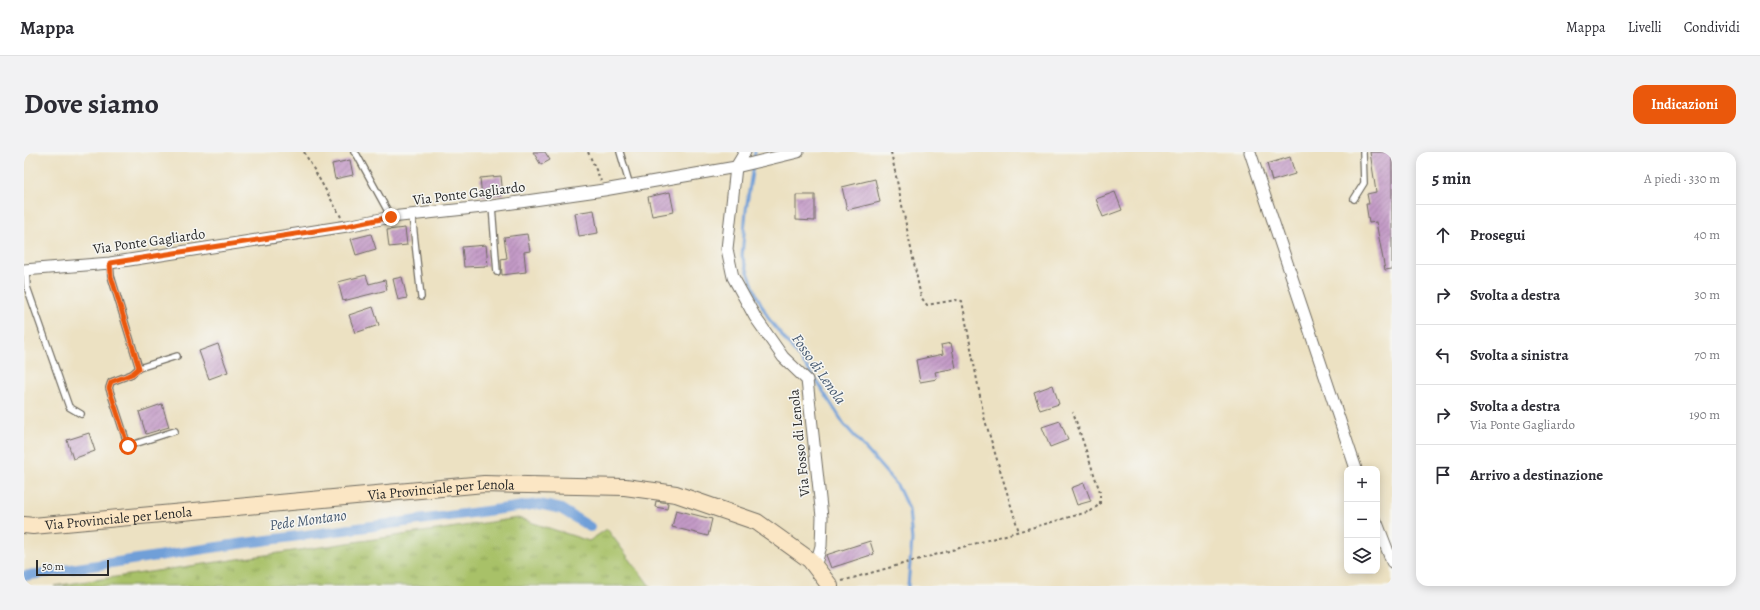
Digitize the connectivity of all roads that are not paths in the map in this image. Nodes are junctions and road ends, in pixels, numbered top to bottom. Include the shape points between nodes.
1 (354, 152) edge
2 (620, 152) edge
3 (745, 152) edge
4 (798, 152) edge
5 (1250, 152) edge
6 (1363, 152) edge
7 (736, 167) junction
8 (630, 186) junction
9 (1354, 199) dead end
10 (492, 206) junction
11 (412, 216) junction
12 (391, 217) junction
13 (110, 263) junction
14 (25, 270) edge
15 (497, 272) dead end
16 (421, 297) dead end
17 (177, 356) dead end
18 (139, 368) junction
19 (81, 414) dead end
20 (175, 431) dead end
21 (1355, 466) edge
22 (24, 525) edge
23 (1380, 531) edge
24 (1392, 562) edge
25 (813, 564) junction
26 (829, 585) edge

1 - 12 lane
2 - 8 lane
3 - 7 street, Via Fosso di Lenola
4 - 7 street, Via Ponte Gagliardo
5 - 21 street
6 - 9 lane via 1364,183
7 - 8 street, Via Ponte Gagliardo
7 - 25 street, Via Fosso di Lenola via 727,249 733,277 755,317 783,357 806,380 822,517 821,546 817,560
8 - 10 street, Via Ponte Gagliardo
10 - 11 street, Via Ponte Gagliardo
10 - 15 lane
11 - 12 street, Via Ponte Gagliardo
11 - 16 lane
12 - 13 street, Via Ponte Gagliardo
13 - 14 street, Via Ponte Gagliardo
13 - 18 lane via 111,276
14 - 19 lane via 27,287 69,407
17 - 18 lane
18 - 20 lane via 132,374 111,382 109,388 128,446
22 - 25 main road, Via Provinciale per Lenola via 484,484 625,487 676,494 757,522
23 - 24 street
25 - 26 main road, Via Provinciale per Lenola

